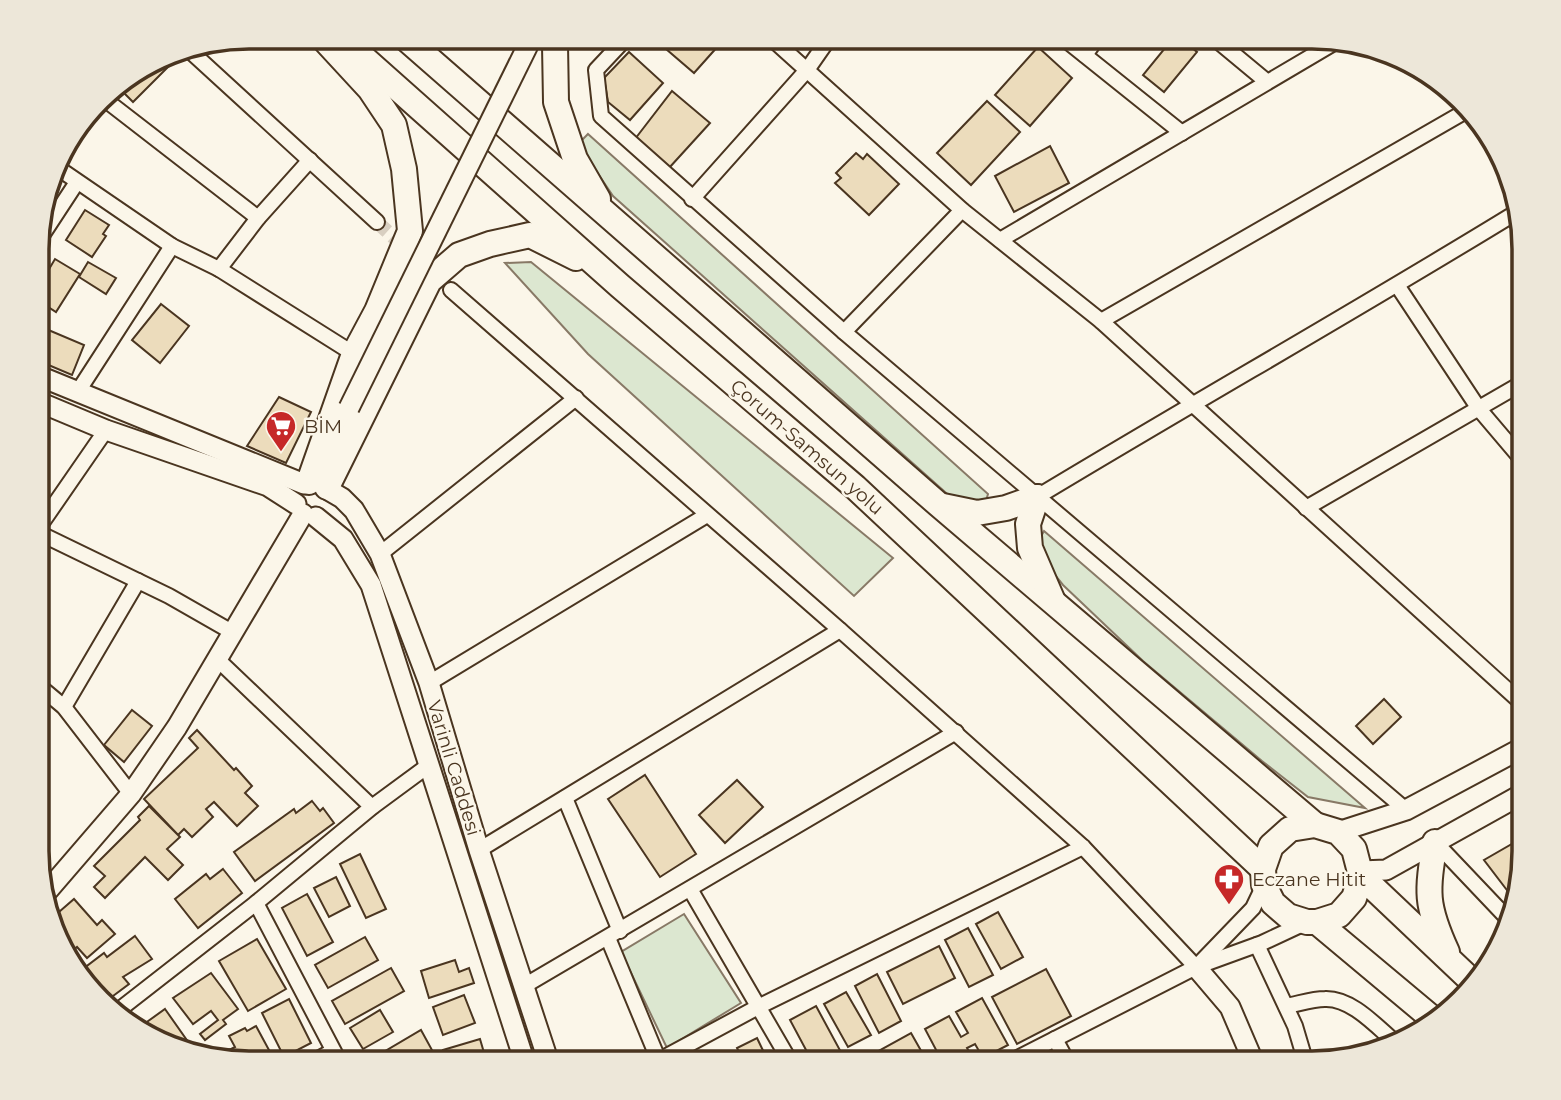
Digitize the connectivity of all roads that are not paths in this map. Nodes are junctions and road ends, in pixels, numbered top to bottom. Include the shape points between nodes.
1 (333, 49) edge
2 (353, 49) edge
3 (418, 49) edge
4 (526, 49) edge
5 (555, 49) edge
6 (616, 49) edge
7 (783, 49) edge
8 (822, 49) edge
9 (1077, 49) edge
10 (1089, 49) edge
11 (1235, 49) edge
12 (1323, 49) edge
13 (1085, 55) junction
14 (196, 57) edge
15 (807, 70) junction
16 (1266, 81) junction
17 (111, 105) edge
18 (1460, 115) edge
19 (1182, 133) junction
20 (310, 160) junction
21 (64, 173) edge
22 (77, 182) junction
23 (692, 199) junction
24 (962, 210) junction
25 (1509, 217) edge
26 (258, 218) junction
27 (609, 218) junction
28 (52, 220) edge
29 (377, 222) tunnel mouth
30 (1000, 240) junction
31 (172, 246) junction
32 (219, 269) junction
33 (1397, 285) junction
34 (620, 286) junction
35 (451, 290) dead end
36 (1101, 321) junction
37 (844, 331) junction
38 (354, 354) junction
39 (49, 381) edge
40 (1512, 389) edge
41 (77, 393) junction
42 (576, 398) junction
43 (1193, 403) junction
44 (49, 407) edge
45 (1479, 409) junction
46 (106, 430) junction
47 (1512, 448) edge
48 (318, 485) junction
49 (1037, 497) junction
50 (938, 504) junction
51 (1306, 508) junction
52 (49, 511) edge
53 (305, 512) junction
54 (707, 515) junction
55 (49, 538) edge
56 (380, 554) junction
57 (138, 581) junction
58 (1055, 606) junction
59 (840, 630) junction
60 (232, 632) junction
61 (216, 658) junction
62 (429, 683) junction
63 (1512, 694) edge
64 (49, 695) edge
65 (64, 707) junction
66 (956, 732) junction
67 (1512, 753) edge
68 (429, 765) junction
69 (131, 794) junction
70 (565, 798) junction
71 (1512, 800) edge
72 (372, 807) junction
73 (1406, 810) junction
74 (1315, 825) junction
75 (1338, 832) junction
76 (1435, 842) junction
77 (1083, 847) junction
78 (479, 850) junction
79 (1361, 874) junction
80 (1264, 877) junction
81 (52, 885) edge
82 (690, 889) junction
83 (256, 903) junction
84 (1502, 912) edge
85 (1312, 922) junction
86 (614, 934) junction
87 (1258, 944) junction
88 (1452, 962) junction
89 (1196, 967) junction
90 (1467, 977) edge
91 (524, 986) junction
92 (1286, 1006) junction
93 (123, 1007) edge
94 (758, 1007) junction
95 (1427, 1014) edge
96 (1387, 1036) edge
97 (1055, 1039) junction
98 (334, 1051) edge
99 (521, 1051) edge
100 (545, 1051) edge
101 (652, 1051) edge
102 (676, 1051) edge
103 (784, 1051) edge
104 (1032, 1051) edge
105 (1062, 1051) edge
106 (1249, 1051) edge
107 (1302, 1051) edge

1 - 38 highway via 394,124 410,231
2 - 34 highway, Çorum-Samsun yolu
3 - 27 highway
4 - 48 street, bridge via 349,408
5 - 27 highway via 556,102 575,159
6 - 23 street via 596,70 601,116
7 - 15 street
8 - 15 street
9 - 13 street
10 - 13 street
11 - 16 street
12 - 16 street
13 - 19 street
14 - 20 street
15 - 23 street
15 - 24 street
16 - 19 street
17 - 26 street
18 - 36 street
19 - 30 street
20 - 26 street
20 - 29 street
21 - 22 street
22 - 28 street
22 - 31 street
23 - 37 street
24 - 30 street
24 - 37 street
25 - 33 street
26 - 32 street
27 - 50 highway
30 - 36 street
31 - 32 street
31 - 41 street
32 - 38 street
33 - 43 street
33 - 45 street
34 - 48 highway via 530,235 459,255 429,281
34 - 80 highway, Çorum-Samsun yolu via 855,487
35 - 42 street
36 - 43 street
37 - 49 street
38 - 48 highway
39 - 41 street, Varinli Caddesi
40 - 45 street
41 - 48 street, Varinli Caddesi
42 - 54 street
42 - 56 street
43 - 49 street
43 - 51 street
44 - 46 street, Varinli Caddesi
45 - 47 street
45 - 51 street
46 - 52 street
46 - 53 street, Varinli Caddesi via 268,486
48 - 53 street via 296,495
48 - 53 street via 332,501 328,510
48 - 56 street, Varinli Caddesi via 354,510
49 - 50 highway via 977,513
49 - 58 highway via 1028,524 1030,548
49 - 73 street
50 - 58 highway
51 - 63 street
53 - 60 street
53 - 68 street, Varinli Caddesi via 344,539 371,585
54 - 59 street
54 - 62 street
55 - 57 street
56 - 62 street, Varinli Caddesi
57 - 60 street
57 - 65 street
58 - 74 highway
59 - 66 street
59 - 70 street
60 - 61 street
61 - 69 street
61 - 72 street
62 - 78 street, Varinli Caddesi
64 - 65 street
65 - 69 street
66 - 77 street
66 - 82 street
67 - 73 street
68 - 72 street
68 - 99 street, Varinli Caddesi
69 - 81 street
70 - 78 street
70 - 86 street
71 - 76 street
72 - 83 street
73 - 75 street
74 - 75 highway
74 - 80 highway via 1290,830 1271,846
75 - 79 highway via 1354,849
76 - 79 street via 1386,870
76 - 84 street
76 - 88 highway via 1428,897
77 - 89 street
77 - 94 street
78 - 91 street, Varinli Caddesi
79 - 85 highway via 1354,898 1339,915
79 - 88 highway
80 - 85 highway, Çorum-Samsun yolu via 1273,903 1288,916
80 - 89 street via 1253,908
82 - 86 street
82 - 94 street
83 - 93 street
83 - 98 street
85 - 87 street
85 - 95 highway, Çorum-Samsun yolu
86 - 91 street
86 - 101 street
87 - 89 street
87 - 92 street
88 - 90 highway
89 - 97 street
89 - 106 street via 1230,1007
91 - 100 street, Varinli Caddesi
92 - 96 street via 1327,998 1342,1002
92 - 107 street
94 - 102 street
94 - 103 street
97 - 104 street
97 - 105 street

